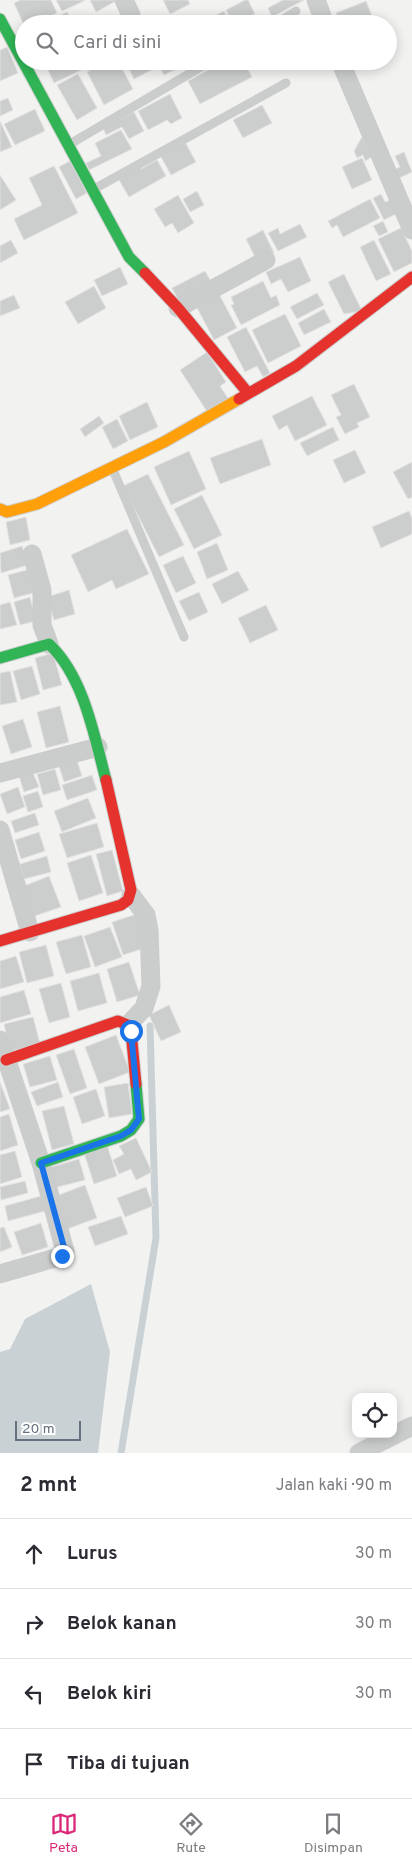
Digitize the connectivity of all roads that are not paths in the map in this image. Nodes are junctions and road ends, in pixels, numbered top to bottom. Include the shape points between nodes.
1 (316, 0) edge
2 (296, 11) dead end
3 (290, 15) edge
4 (321, 15) edge
5 (0, 19) edge
6 (15, 47) edge
7 (28, 70) edge
8 (196, 70) edge
9 (344, 70) edge
10 (286, 83) dead end
11 (68, 145) junction
12 (92, 190) junction
13 (412, 230) edge
14 (266, 260) dead end
15 (411, 279) edge
16 (178, 308) junction
17 (248, 393) junction
18 (112, 467) junction
19 (2, 515) edge
20 (32, 554) dead end
21 (184, 638) dead end
22 (49, 644) junction
23 (0, 658) edge
24 (98, 747) junction
25 (0, 774) edge
26 (0, 830) edge
27 (131, 895) junction
28 (30, 932) junction
29 (0, 942) edge
30 (128, 1025) junction
31 (0, 1040) edge
32 (6, 1060) junction
33 (41, 1163) junction
34 (0, 1274) edge
35 (412, 1426) edge
36 (359, 1453) edge

1 - 4 street
2 - 3 lane
5 - 6 street
7 - 11 street
8 - 11 lane
9 - 13 street
10 - 12 lane
11 - 12 street
12 - 16 street via 129,257
14 - 16 street
15 - 17 street via 296,366
16 - 17 street
17 - 18 street via 164,442
18 - 19 street via 37,504
18 - 21 lane
20 - 22 street via 42,590 42,625
22 - 23 street
22 - 24 street via 57,649 70,672
24 - 25 street
24 - 27 street
26 - 28 street
27 - 28 street via 121,905
27 - 30 street via 146,916 151,986 144,1008
28 - 29 street
30 - 32 street via 118,1021
30 - 33 street via 133,1038 139,1119 131,1130 121,1136
31 - 32 street
32 - 33 street
33 - 34 street via 64,1254
35 - 36 street

